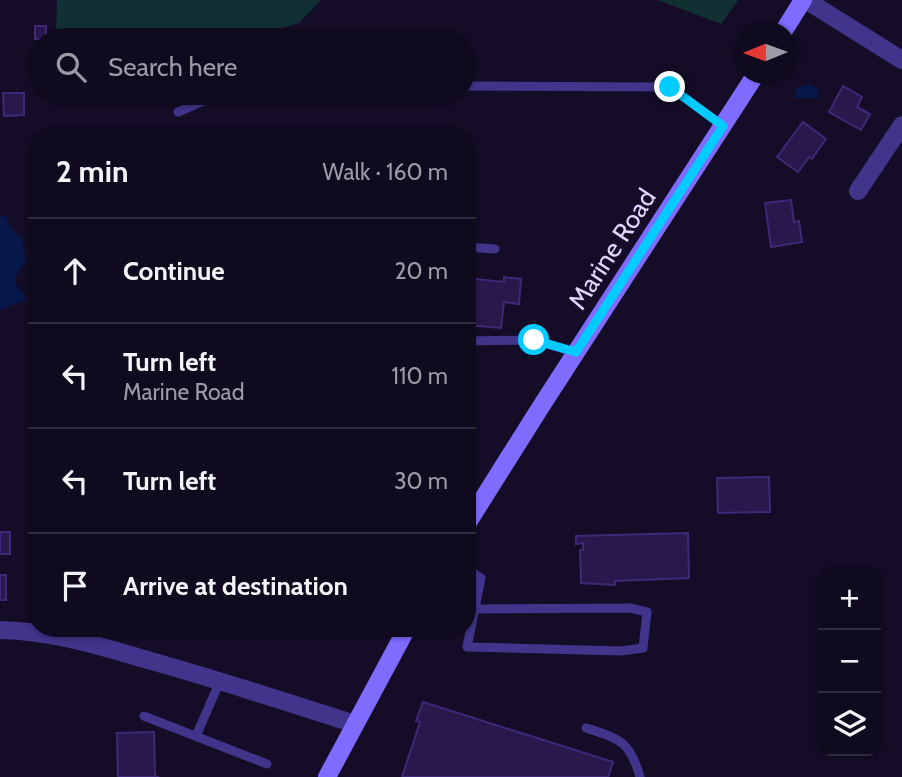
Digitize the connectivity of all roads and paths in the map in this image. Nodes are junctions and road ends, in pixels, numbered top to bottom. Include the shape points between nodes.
1 (804, 0) edge
2 (790, 21) edge
3 (902, 60) edge
4 (750, 84) edge
5 (476, 86) edge
6 (194, 105) edge
7 (178, 112) dead end
8 (902, 125) edge
9 (723, 126) junction
10 (858, 191) dead end
11 (476, 248) edge
12 (495, 249) dead end
13 (476, 341) edge
14 (576, 352) junction
15 (476, 510) edge
16 (476, 575) edge
17 (476, 604) edge
18 (476, 609) edge
19 (0, 630) edge
20 (28, 631) edge
21 (68, 637) edge
22 (402, 637) edge
23 (469, 637) edge
24 (220, 681) junction
25 (144, 716) dead end
26 (355, 724) junction
27 (586, 729) dead end
28 (195, 736) junction
29 (267, 764) dead end
30 (327, 777) edge
31 (640, 777) edge

1 - 2 main road
1 - 3 street
4 - 9 main road, Marine Road
5 - 9 lane via 670,87
6 - 7 lane
8 - 10 street
9 - 14 main road, Marine Road
11 - 12 lane
13 - 14 lane via 534,340
14 - 15 main road, Marine Road
16 - 17 lane via 481,578
18 - 23 lane via 630,608 647,612 643,648 467,647
19 - 20 street
21 - 24 street
22 - 26 main road
24 - 26 street
24 - 28 lane
25 - 28 lane
26 - 30 main road
27 - 31 lane via 619,739 635,758
28 - 29 lane

